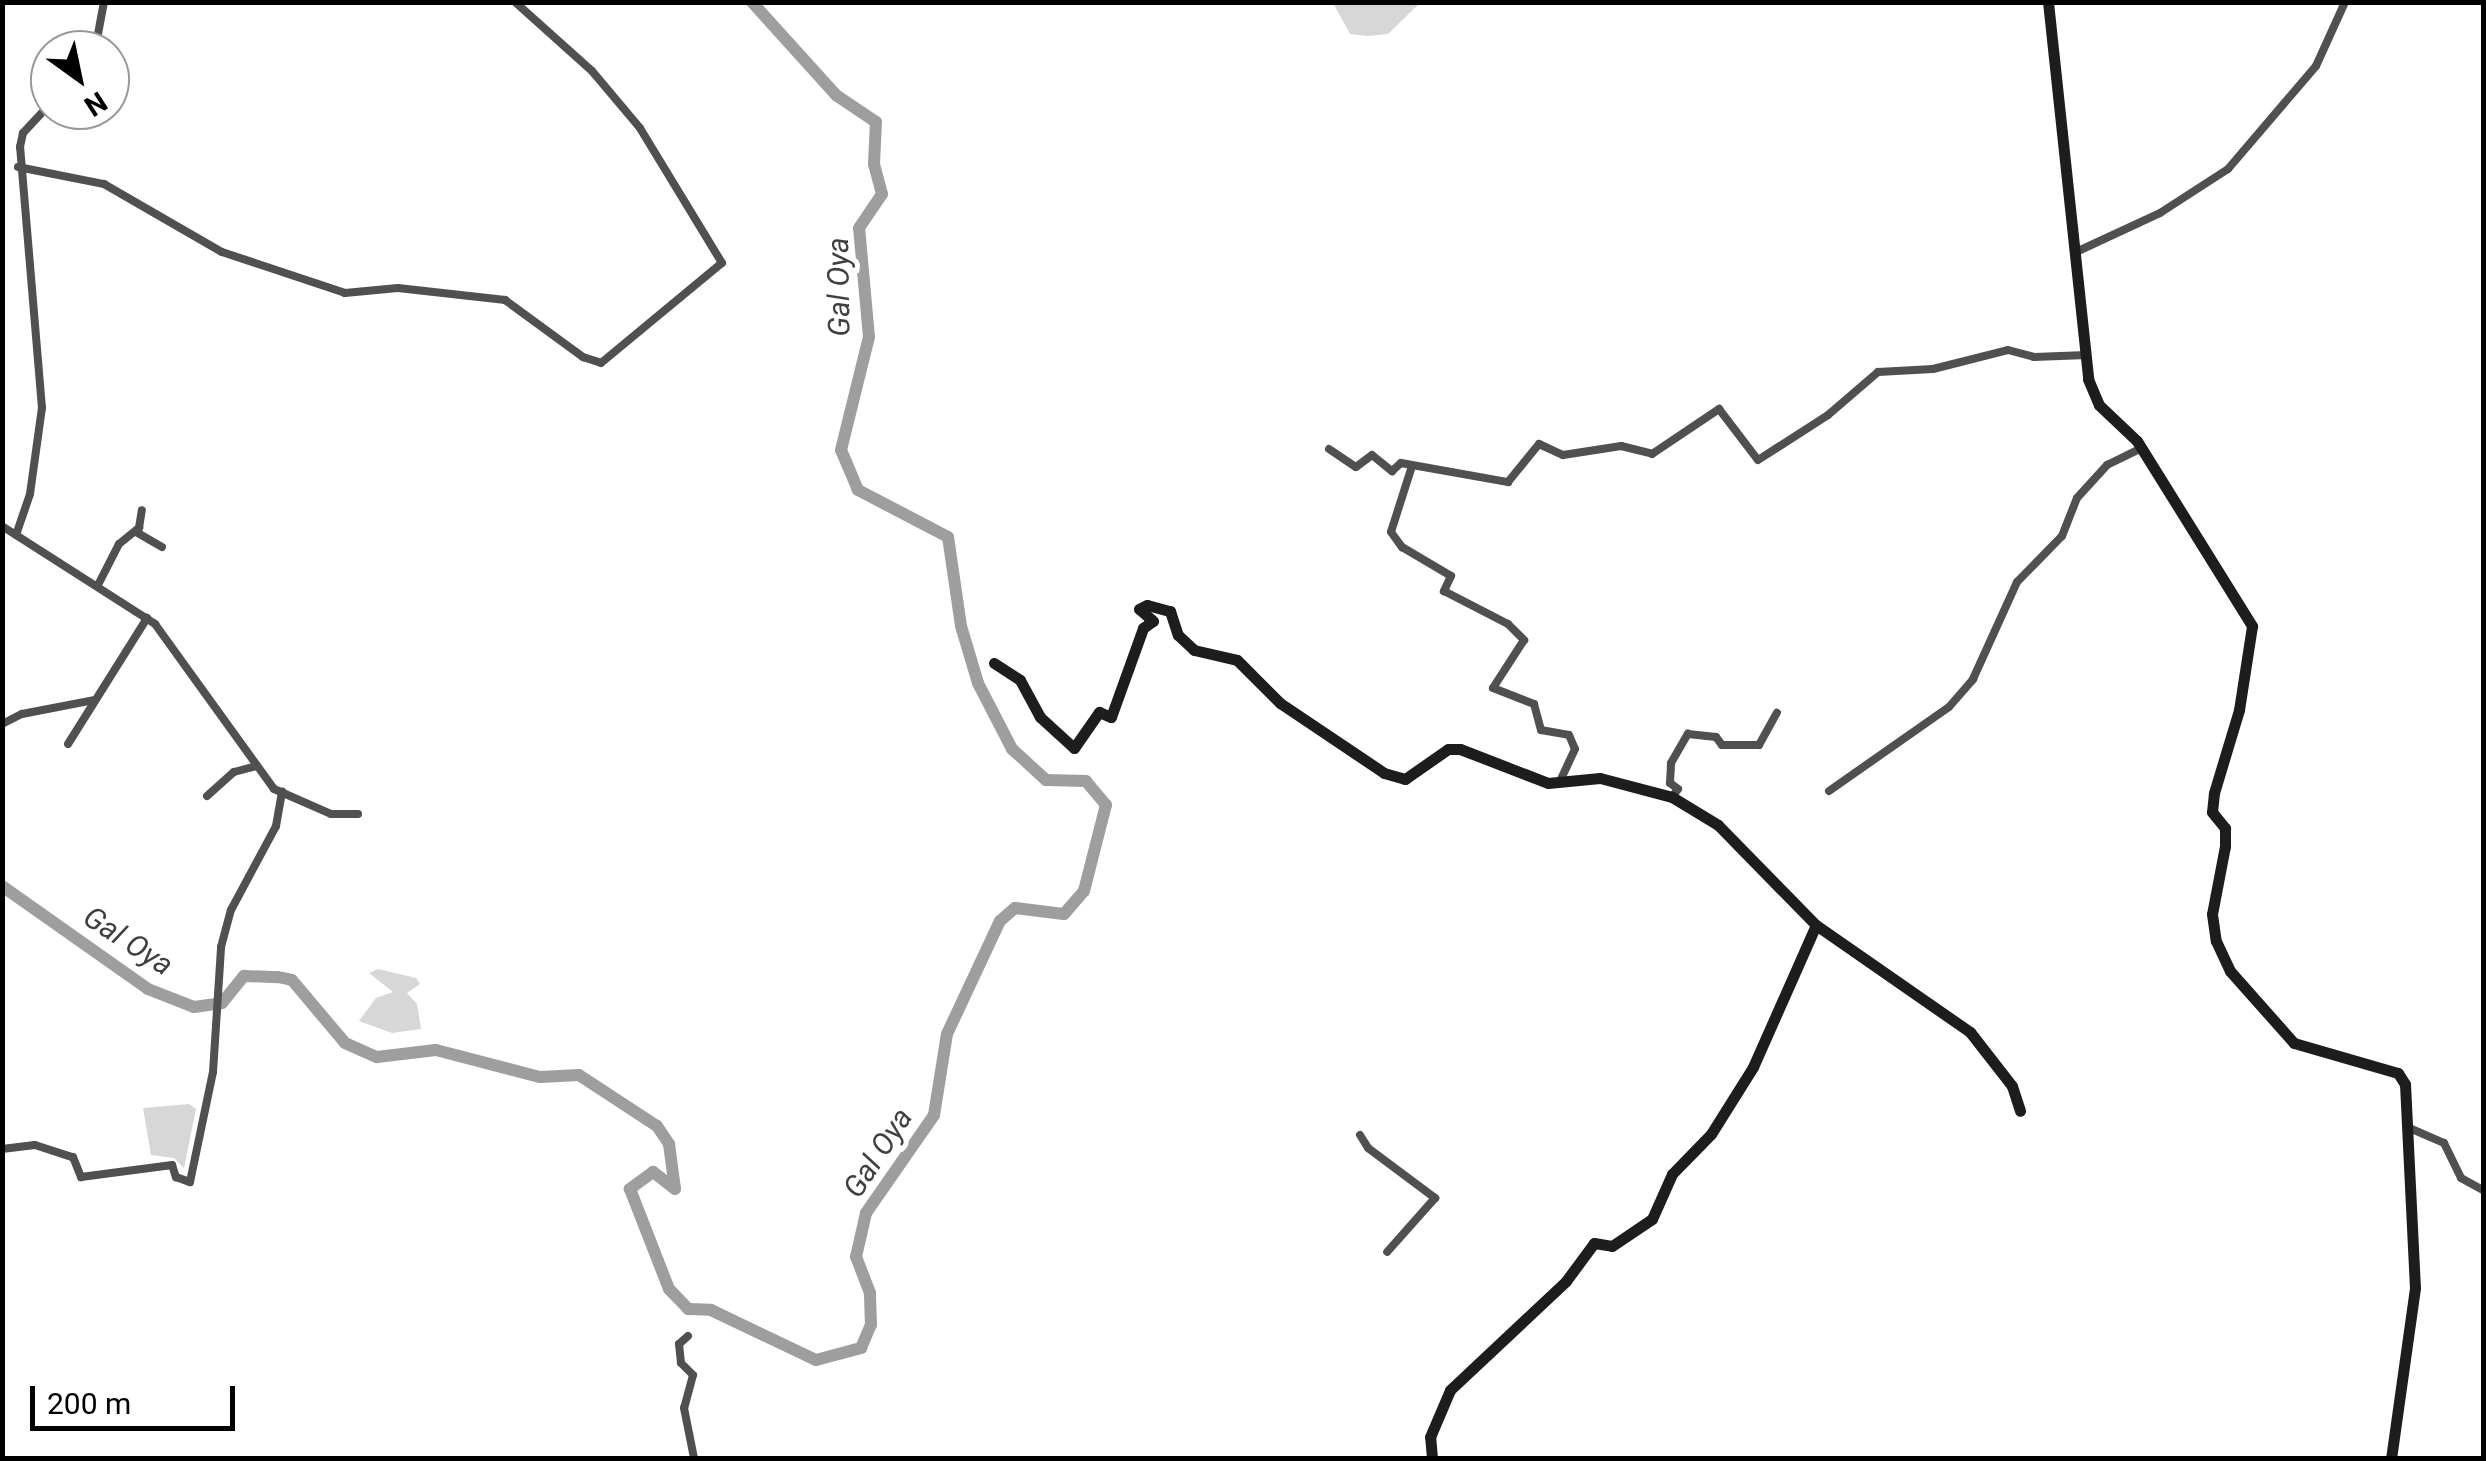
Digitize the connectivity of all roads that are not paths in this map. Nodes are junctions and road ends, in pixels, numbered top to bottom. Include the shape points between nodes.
1 (104, 2) edge
2 (515, 2) edge
3 (2048, 2) edge
4 (2344, 2) edge
5 (99, 30) edge
6 (30, 126) edge
7 (18, 167) junction
8 (2076, 252) junction
9 (2088, 355) junction
10 (2142, 448) junction
11 (1329, 449) dead end
12 (1412, 466) junction
13 (142, 510) dead end
14 (2, 526) edge
15 (136, 532) junction
16 (16, 535) junction
17 (162, 547) dead end
18 (98, 585) junction
19 (147, 618) junction
20 (994, 662) dead end
21 (94, 700) junction
22 (1777, 713) dead end
23 (2, 724) edge
24 (68, 744) dead end
25 (256, 766) junction
26 (1559, 783) junction
27 (1829, 791) dead end
28 (282, 792) junction
29 (207, 796) dead end
30 (1672, 797) junction
31 (358, 814) dead end
32 (1816, 925) junction
33 (2020, 1111) dead end
34 (2408, 1127) junction
35 (1360, 1135) dead end
36 (2, 1149) edge
37 (2484, 1191) edge
38 (1387, 1252) dead end
39 (688, 1336) dead end
40 (2395, 1457) edge
41 (694, 1458) edge
42 (1432, 1458) edge

1 - 5 street
2 - 7 street via 592,71 640,128 722,262 601,363 583,358 505,300 398,288 344,292 222,252 104,184
3 - 8 main road
4 - 8 street via 2316,66 2228,169 2160,213
6 - 7 street
7 - 16 street via 40,334 42,408 30,494
8 - 9 main road
9 - 10 main road via 2099,405
9 - 12 street via 2008,350 1933,370 1878,372 1828,415 1758,460 1719,410 1652,454 1621,446 1563,456 1539,444 1508,482
10 - 27 street via 2107,465 2077,498 2062,536 2017,582 1958,698
10 - 34 main road via 2252,626 2239,710 2214,793 2212,812 2225,828 2212,914 2216,941 2230,970 2294,1043 2398,1073 2406,1084
11 - 12 street via 1356,466 1372,456 1392,470 1401,463
12 - 26 street via 1391,532 1450,576 1444,591 1508,624 1524,640 1493,688 1534,704 1541,730 1569,735 1575,749
13 - 15 street via 146,516
14 - 16 street
15 - 17 street
15 - 18 street via 119,544
16 - 18 street
18 - 19 street
19 - 21 street
19 - 25 street
20 - 26 main road via 1020,680 1040,718 1074,748 1099,712 1111,717 1143,628 1153,621 1140,610 1147,604 1170,611 1178,634 1194,650 1237,660 1280,703 1384,773 1404,779 1448,749 1460,749
21 - 23 street
21 - 24 street
22 - 30 street via 1759,745 1722,745 1716,737 1688,734 1676,746
25 - 28 street
25 - 29 street via 234,772
26 - 30 main road via 1600,778
28 - 31 street via 343,818
28 - 36 street via 276,826 232,910 190,1182 176,1176 172,1165 82,1177 72,1157 35,1145
30 - 32 main road via 1718,825
32 - 33 main road via 1970,1032 2012,1086
32 - 42 main road via 1758,1057 1712,1134 1672,1174 1652,1219 1612,1246 1594,1244 1566,1281 1450,1390 1430,1437
34 - 37 street via 2444,1142 2461,1178
34 - 40 main road via 2415,1288
35 - 38 street via 1435,1198
39 - 41 street via 679,1344 681,1363 693,1375 684,1408

